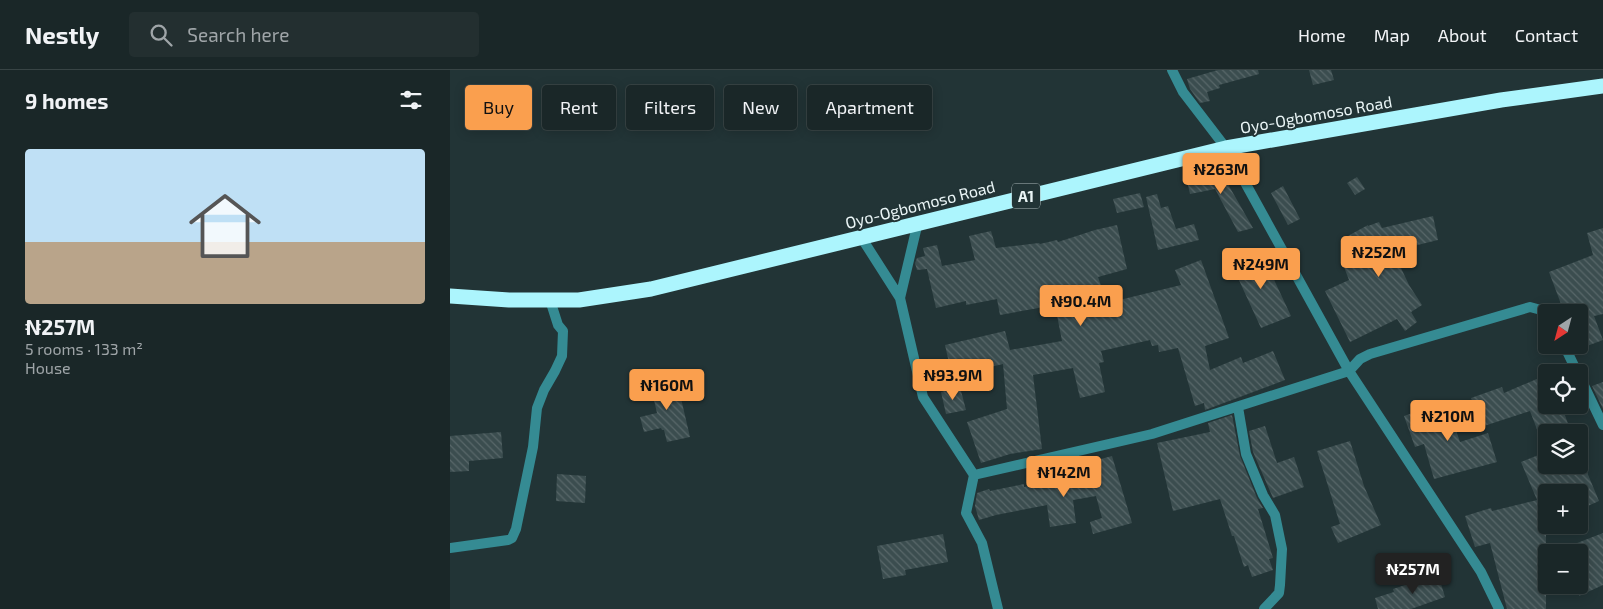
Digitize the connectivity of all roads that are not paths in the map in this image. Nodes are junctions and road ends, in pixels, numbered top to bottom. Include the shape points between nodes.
1 (1172, 70) edge
2 (1603, 86) edge
3 (1226, 148) junction
4 (918, 222) junction
5 (861, 236) junction
6 (450, 296) edge
7 (900, 298) junction
8 (550, 300) junction
9 (1538, 309) edge
10 (1349, 371) junction
11 (1588, 394) edge
12 (1238, 407) junction
13 (1603, 424) edge
14 (974, 475) junction
15 (450, 548) edge
16 (998, 609) edge
17 (1264, 609) edge
18 (1498, 609) edge

1 - 3 street via 1183,92
2 - 3 highway, Oyo-Ogbomoso Road / A1 via 1501,100
3 - 4 highway, Oyo-Ogbomoso Road / A1
3 - 10 street
4 - 5 highway, Oyo-Ogbomoso Road / A1
4 - 7 street
5 - 7 street
5 - 8 highway, Oyo-Ogbomoso Road / A1 via 651,289 579,300
6 - 8 highway, Oyo-Ogbomoso Road / A1
7 - 14 street via 923,397
8 - 15 street via 563,331 562,356 538,408 516,529 508,540
9 - 10 street via 1530,307 1370,354
10 - 12 street
10 - 18 street via 1481,572
11 - 13 street
12 - 14 street via 1152,434
12 - 17 street via 1246,454 1263,495 1276,515 1282,549 1279,593
14 - 16 street via 966,513 982,543

